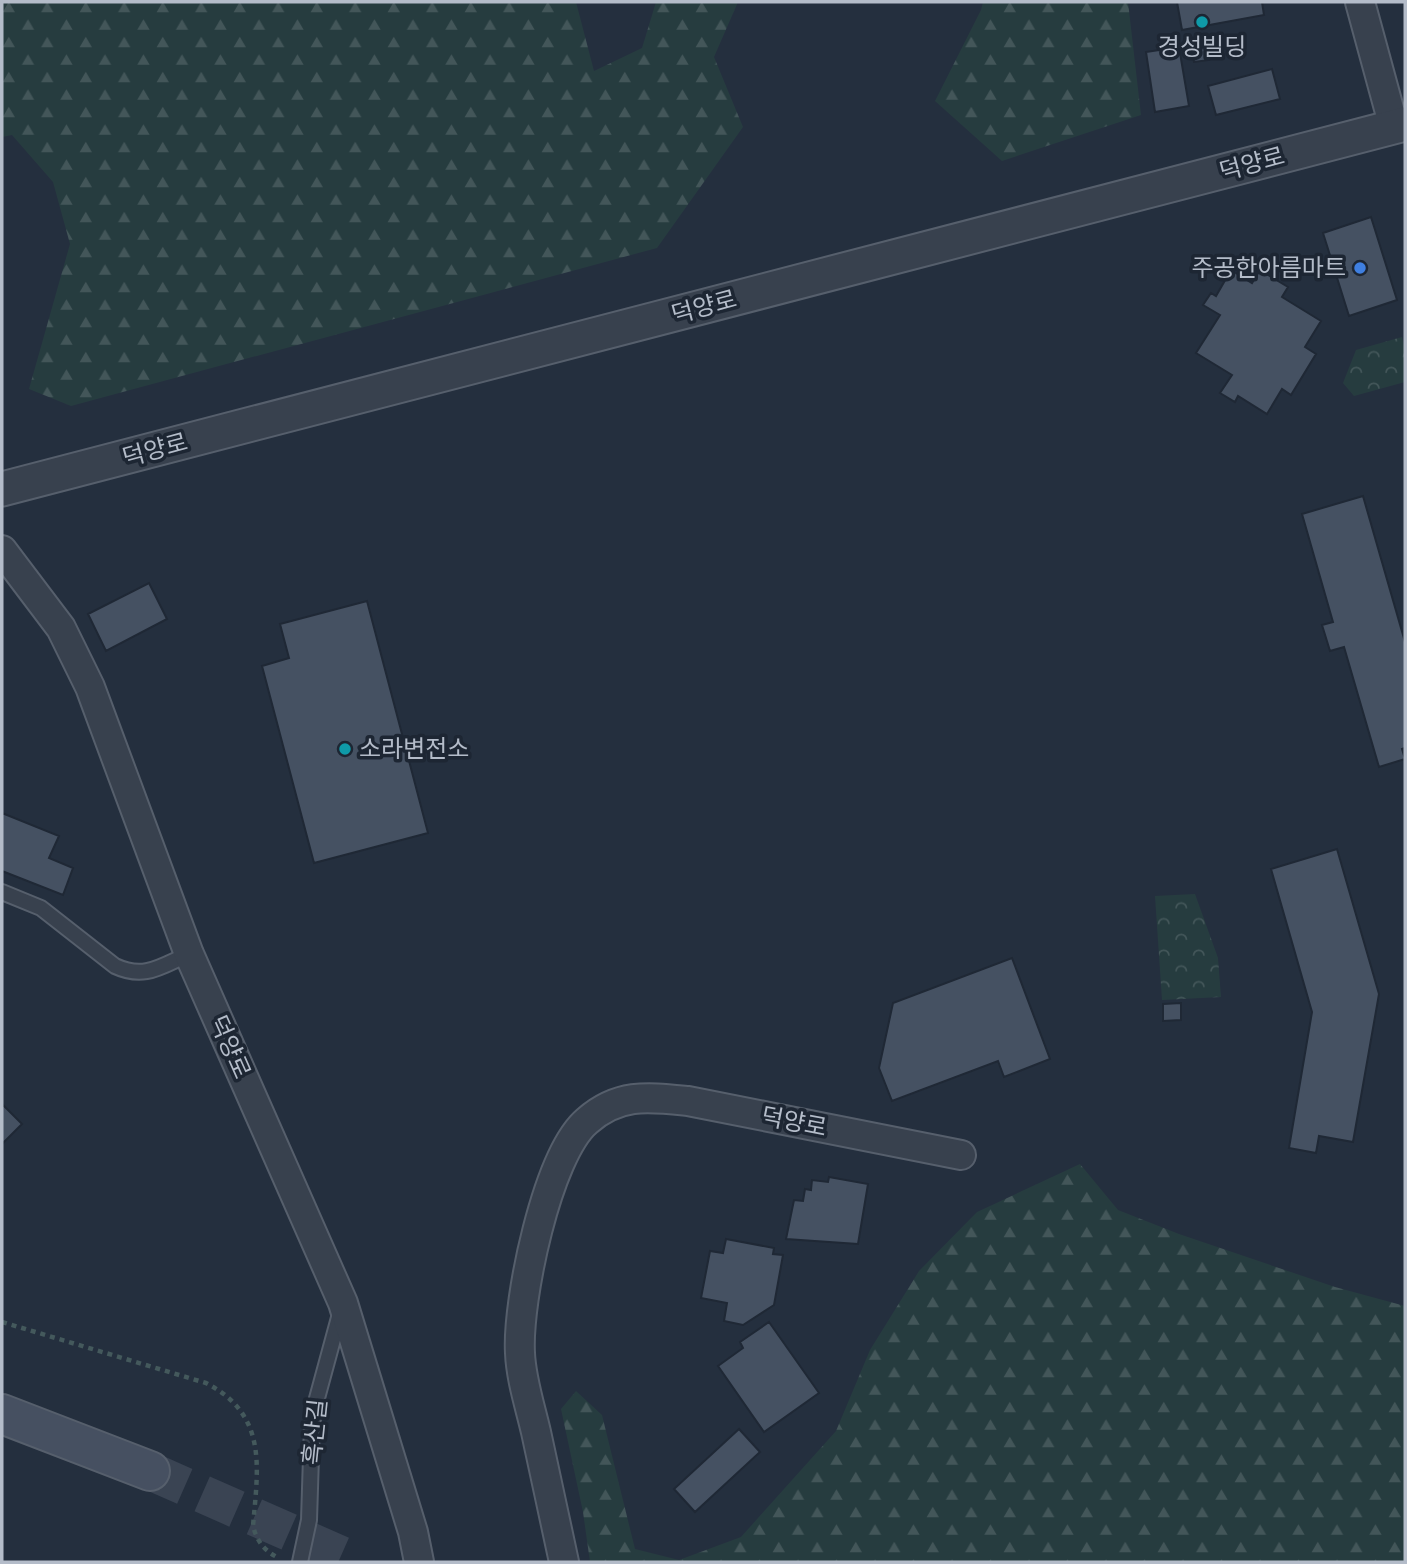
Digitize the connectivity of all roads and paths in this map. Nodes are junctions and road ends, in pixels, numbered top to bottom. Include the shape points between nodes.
1 (1360, 2) edge
2 (1400, 125) edge
3 (2, 489) edge
4 (2, 550) edge
5 (2, 892) edge
6 (189, 954) junction
7 (961, 1155) dead end
8 (343, 1303) junction
9 (2, 1322) edge
10 (2, 1414) edge
11 (150, 1471) tunnel mouth
12 (289, 1562) edge
13 (300, 1562) edge
14 (419, 1562) edge
15 (564, 1562) edge

1 - 2 street
2 - 3 street, 덕양로
4 - 6 street, 덕양로 via 41,599 76,655
5 - 6 lane via 41,908 125,971 145,973
6 - 8 street, 덕양로
7 - 15 street, 덕양로 via 657,1098 629,1098 586,1122 569,1143 537,1229 519,1326 524,1378
8 - 13 lane, 흑산길 via 312,1426 310,1520
8 - 14 street, 덕양로
9 - 12 path via 206,1383 229,1397 256,1445 256,1536 272,1555
10 - 11 main road

